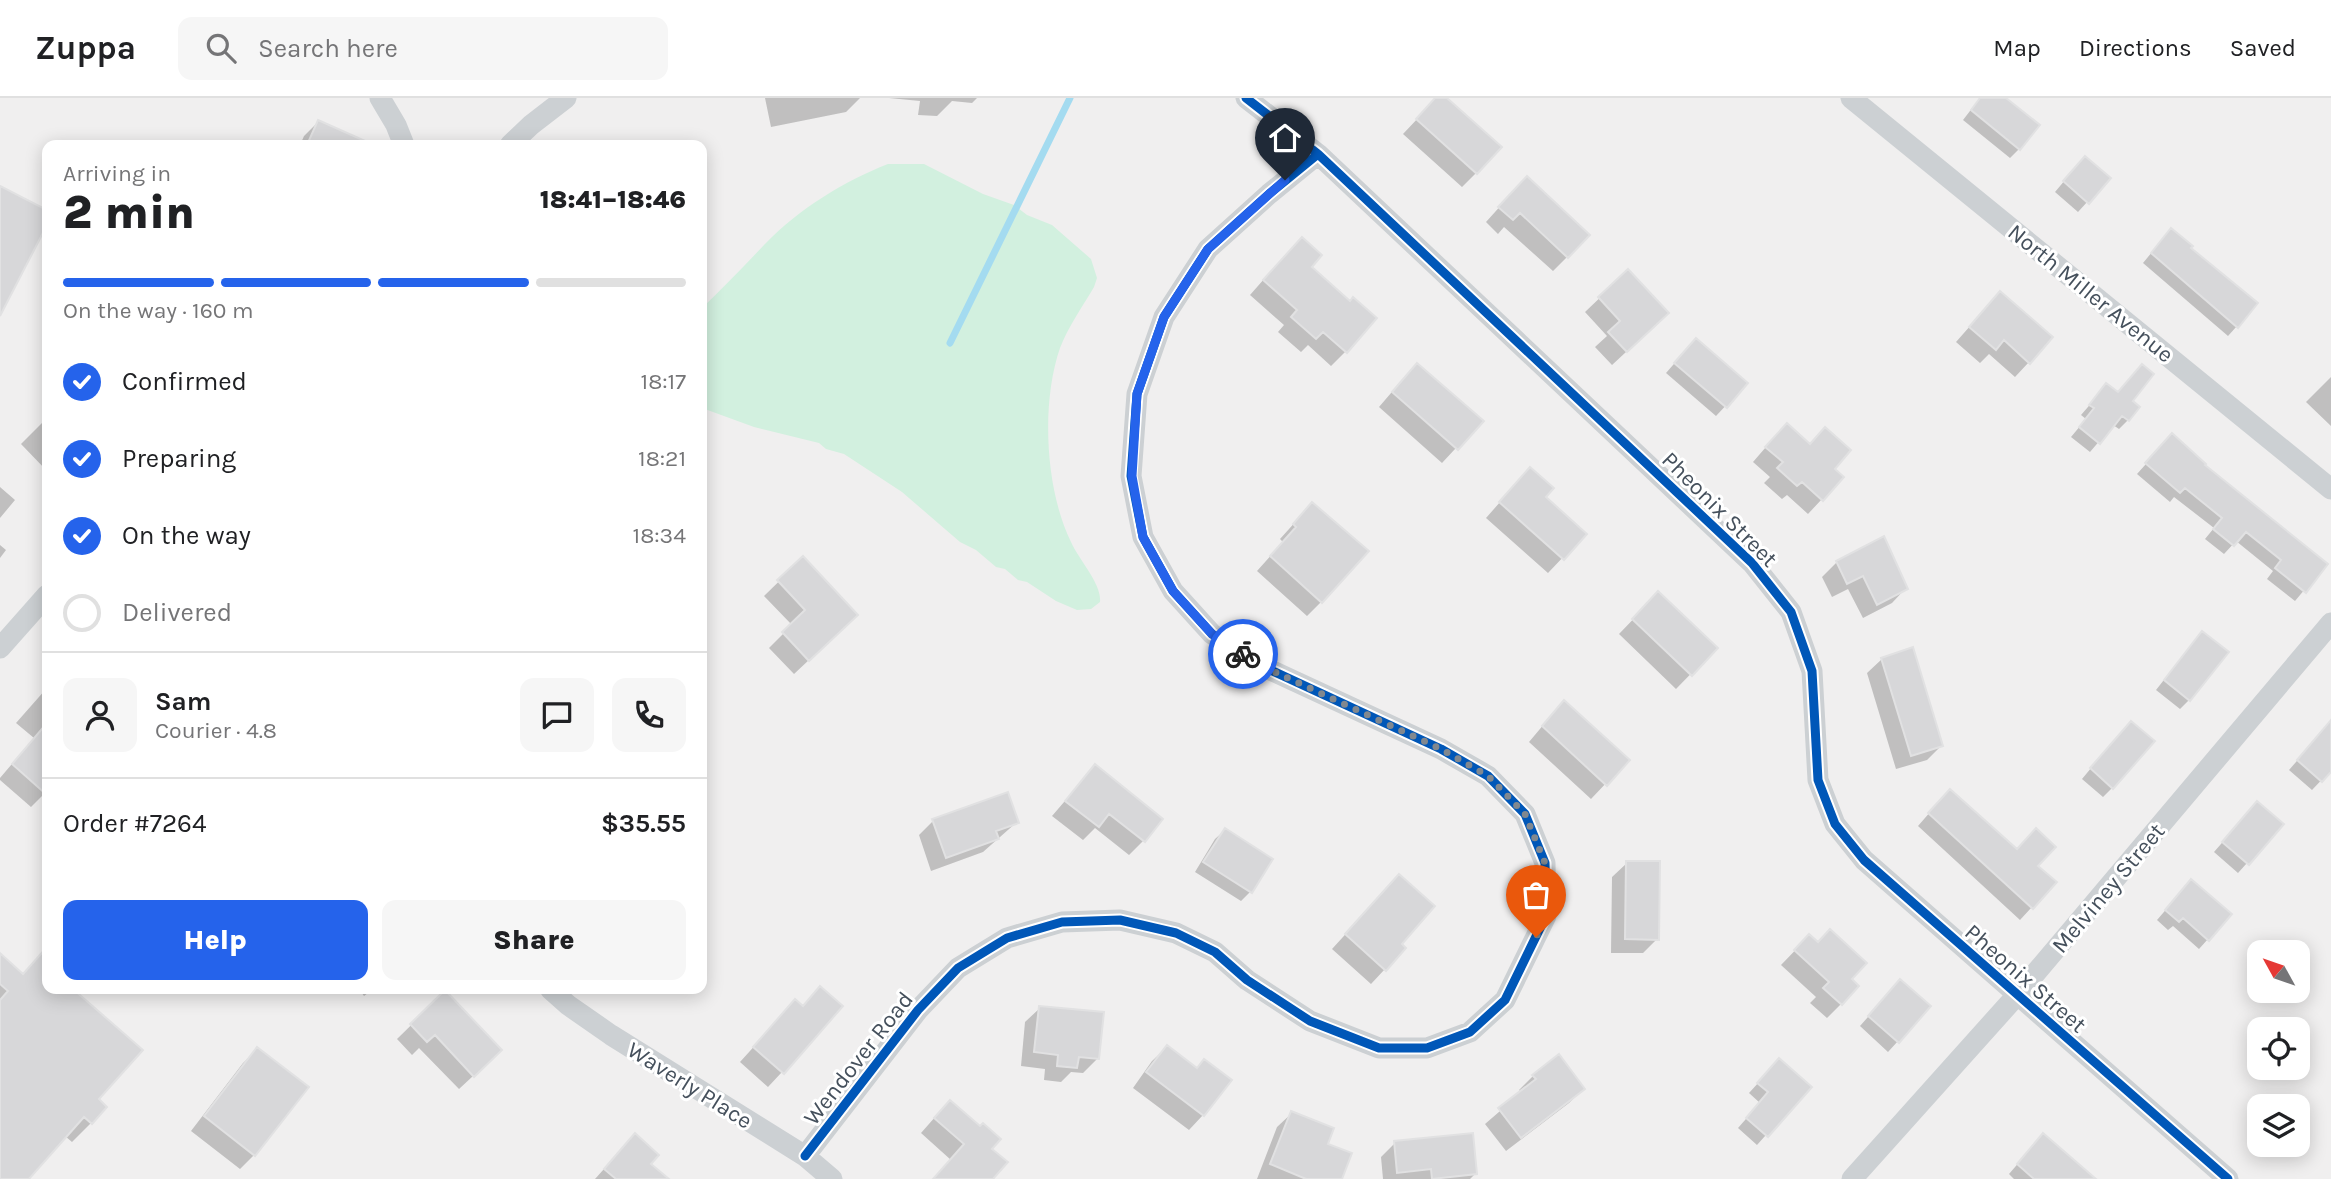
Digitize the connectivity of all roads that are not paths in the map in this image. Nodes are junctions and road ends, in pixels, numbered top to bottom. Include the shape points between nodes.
1 (380, 98) edge
2 (566, 98) edge
3 (1246, 98) edge
4 (1851, 98) edge
5 (402, 140) edge
6 (515, 140) edge
7 (1318, 154) junction
8 (2331, 489) edge
9 (42, 601) edge
10 (2331, 623) edge
11 (0, 648) edge
12 (556, 994) edge
13 (2017, 995) junction
14 (805, 1156) junction
15 (832, 1179) edge
16 (1852, 1179) edge
17 (2228, 1179) edge

1 - 5 street
2 - 6 street
3 - 7 street, Pheonix Street
4 - 8 street, North Miller Avenue
7 - 13 street, Pheonix Street via 1752,563 1791,612 1812,671 1818,780 1835,824 1864,860
7 - 14 street, Wendover Road via 1208,249 1164,317 1137,394 1132,476 1143,537 1173,591 1212,634 1262,666 1441,749 1488,776 1525,814 1545,863 1546,916 1505,1000 1470,1032 1427,1048 1379,1048 1310,1021 1247,980 1215,952 1176,933 1120,920 1062,922 1007,938 958,968 918,1010
9 - 11 street
10 - 13 street, Melviney Street
12 - 14 street, Waverly Place via 611,1035
13 - 16 street, Melviney Street
13 - 17 street, Pheonix Street
14 - 15 street, Waverly Place

